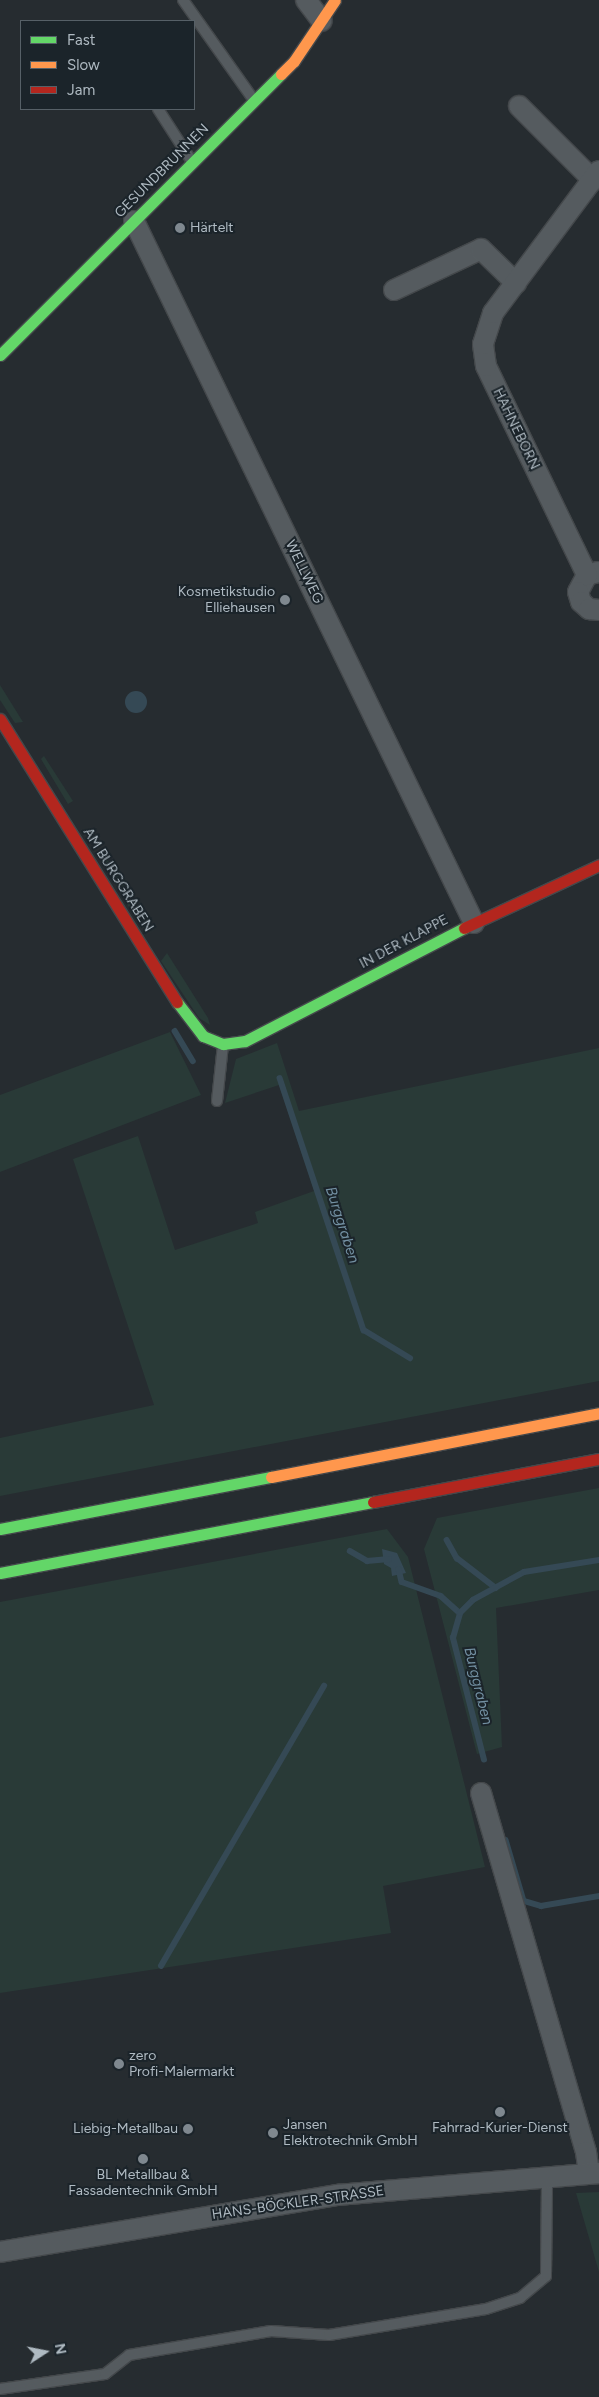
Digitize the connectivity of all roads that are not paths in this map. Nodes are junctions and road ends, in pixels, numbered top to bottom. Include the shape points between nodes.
1 (183, 0) edge
2 (306, 0) edge
3 (335, 0) edge
4 (322, 21) junction
5 (254, 100) junction
6 (518, 106) dead end
7 (159, 110) edge
8 (192, 161) junction
9 (596, 175) edge
10 (134, 220) junction
11 (516, 283) junction
12 (394, 290) dead end
13 (0, 355) edge
14 (593, 574) edge
15 (599, 610) edge
16 (0, 719) edge
17 (599, 865) edge
18 (474, 922) junction
19 (223, 1044) junction
20 (217, 1101) dead end
21 (599, 1413) edge
22 (599, 1459) edge
23 (0, 1529) edge
24 (0, 1573) edge
25 (481, 1793) dead end
26 (594, 2173) edge
27 (547, 2175) junction
28 (0, 2252) edge
29 (0, 2389) edge

1 - 5 lane
2 - 4 street
3 - 4 main road, GESUNDBRUNNEN
4 - 5 main road, GESUNDBRUNNEN via 294,61
5 - 8 main road, GESUNDBRUNNEN
6 - 9 street, HAHNEBORN
7 - 8 lane
8 - 10 main road, GESUNDBRUNNEN
9 - 11 street, HAHNEBORN
10 - 13 main road, GESUNDBRUNNEN
10 - 18 street, WELLWEG
11 - 12 street via 481,250
11 - 14 street, HAHNEBORN via 488,322 483,344 486,366
14 - 15 street, HAHNEBORN via 578,592 588,609
16 - 19 main road, AM BURGGRABEN via 188,1020 203,1036
17 - 18 main road, IN DER KLAPPE
18 - 19 main road, IN DER KLAPPE via 266,1032 245,1041
19 - 20 lane
21 - 23 main road
22 - 24 main road
25 - 26 street
26 - 27 street, HANS-BÖCKLER-STRASSE
27 - 28 street, HANS-BÖCKLER-STRASSE via 338,2195
27 - 29 lane via 546,2276 520,2298 486,2309 329,2335 270,2331 129,2355 105,2374

